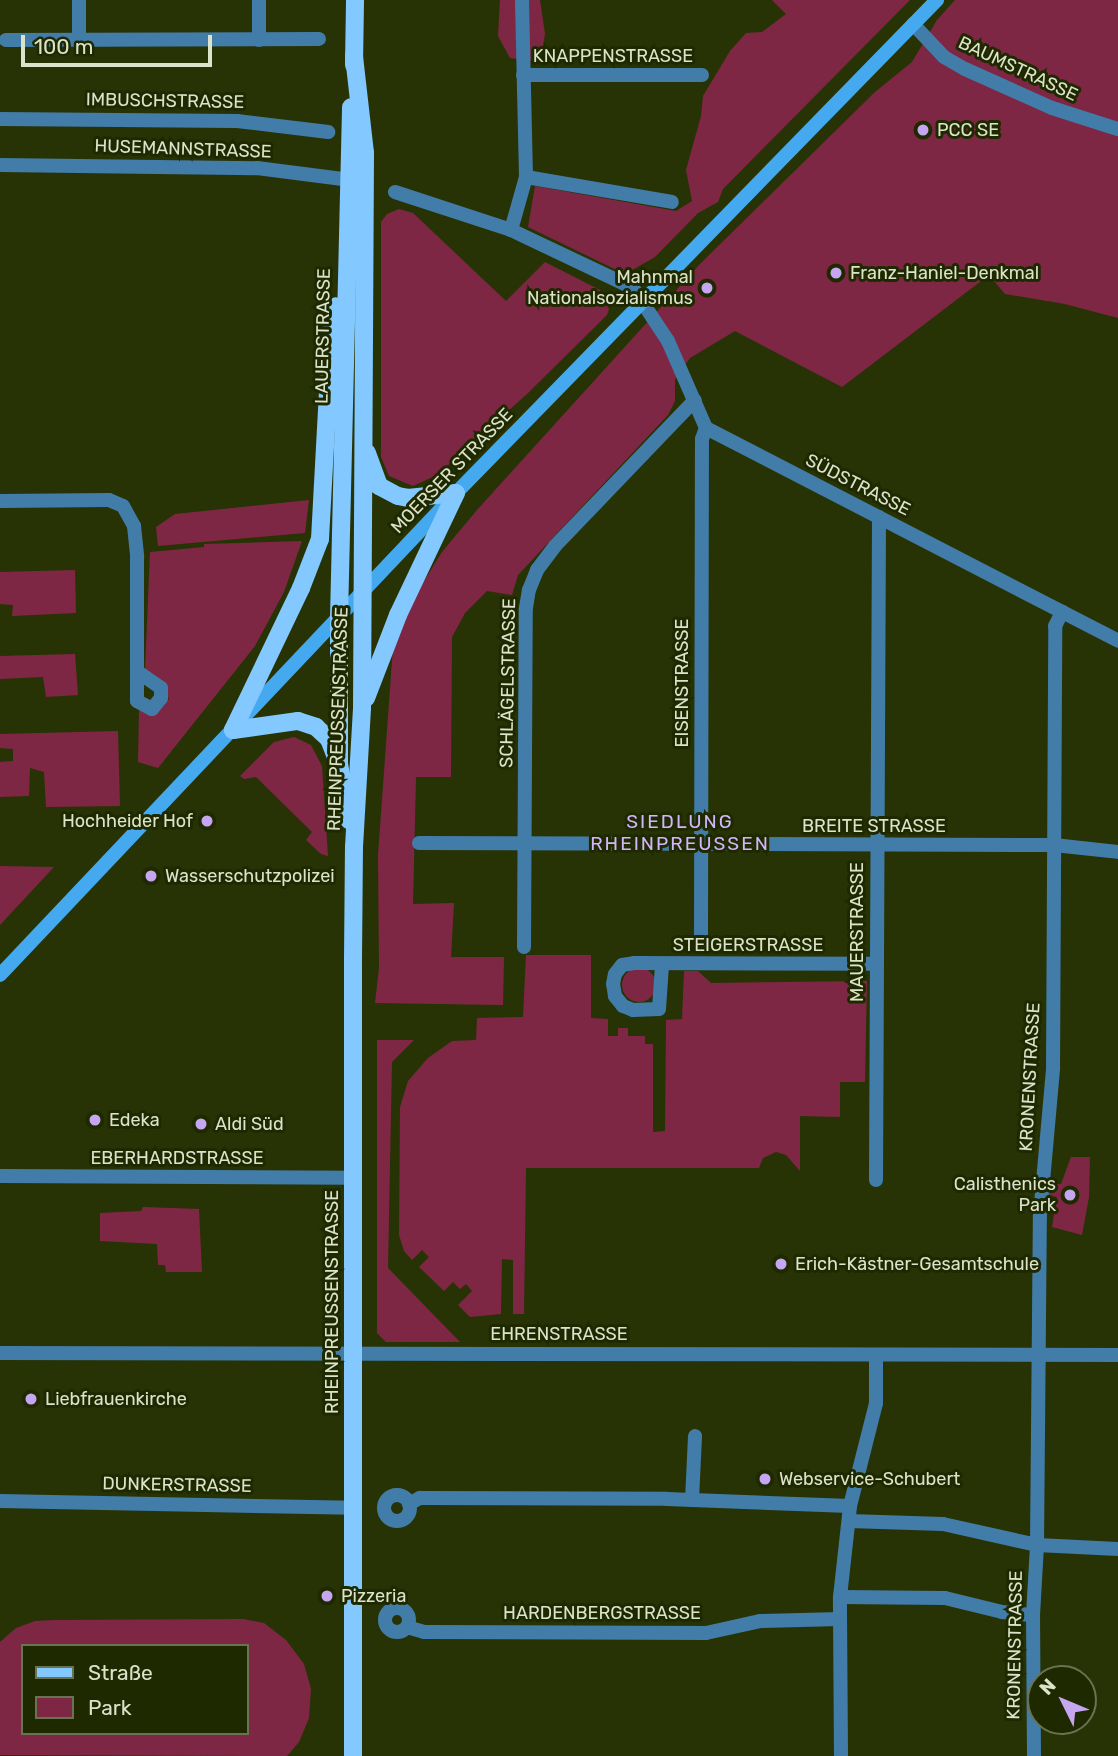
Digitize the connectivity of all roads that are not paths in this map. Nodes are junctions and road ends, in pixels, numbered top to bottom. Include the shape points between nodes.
1 (79, 0) edge
2 (259, 0) edge
3 (355, 0) edge
4 (522, 0) edge
5 (937, 0) edge
6 (913, 24) junction
7 (319, 39) dead end
8 (2, 40) edge
9 (79, 40) junction
10 (259, 40) junction
11 (523, 75) junction
12 (702, 75) dead end
13 (0, 119) edge
14 (1118, 129) edge
15 (328, 132) dead end
16 (0, 165) edge
17 (526, 177) junction
18 (356, 180) junction
19 (395, 192) dead end
20 (672, 202) dead end
21 (511, 230) junction
22 (346, 250) junction
23 (644, 302) junction
24 (695, 400) junction
25 (361, 428) junction
26 (706, 428) junction
27 (456, 493) junction
28 (0, 501) edge
29 (879, 517) junction
30 (362, 593) junction
31 (1062, 612) junction
32 (339, 618) junction
33 (1118, 641) edge
34 (137, 671) dead end
35 (362, 708) junction
36 (233, 730) junction
37 (338, 764) junction
38 (419, 843) dead end
39 (525, 843) junction
40 (700, 844) junction
41 (1054, 845) junction
42 (877, 846) junction
43 (354, 847) junction
44 (1118, 852) edge
45 (701, 939) dead end
46 (524, 947) dead end
47 (876, 964) junction
48 (662, 965) dead end
49 (0, 975) edge
50 (0, 1177) edge
51 (353, 1178) junction
52 (876, 1180) dead end
53 (0, 1353) edge
54 (1038, 1354) junction
55 (354, 1355) junction
56 (1118, 1355) edge
57 (876, 1356) junction
58 (695, 1436) dead end
59 (692, 1500) junction
60 (0, 1501) edge
61 (409, 1504) dead end
62 (850, 1506) junction
63 (353, 1508) junction
64 (849, 1521) junction
65 (1037, 1545) junction
66 (1118, 1549) edge
67 (840, 1597) junction
68 (1033, 1615) junction
69 (840, 1619) junction
70 (407, 1627) dead end
71 (353, 1756) edge
72 (841, 1756) edge
73 (1034, 1756) edge

1 - 9 street
2 - 10 street
3 - 18 main road, LAUERSTRASSE
4 - 11 street, KNAPPENSTRASSE
5 - 6 main road, MOERSER STRASSE
6 - 14 street, BAUMSTRASSE via 944,57 965,69 1052,108
6 - 23 main road, MOERSER STRASSE
7 - 10 street
8 - 9 street
9 - 10 street
11 - 12 street, KNAPPENSTRASSE
11 - 17 street, KNAPPENSTRASSE
13 - 15 street, IMBUSCHSTRASSE via 210,120
16 - 18 street, HUSEMANNSTRASSE via 257,168
17 - 20 street
17 - 21 street, KNAPPENSTRASSE
18 - 22 main road, LAUERSTRASSE
18 - 25 main road, LAUERSTRASSE
19 - 21 street
21 - 23 street via 633,288
22 - 32 main road, LAUERSTRASSE
22 - 36 main road via 331,336 320,539
23 - 24 street
23 - 27 main road, MOERSER STRASSE
24 - 26 street
24 - 39 street, SCHLÄGELSTRASSE via 555,546 529,590
25 - 27 main road via 379,486 408,498
25 - 30 main road, LAUERSTRASSE
26 - 29 street, SÜDSTRASSE
26 - 40 street, EISENSTRASSE via 702,439
27 - 30 main road, MOERSER STRASSE
27 - 35 main road via 398,615
28 - 34 street via 109,500 123,506 134,526
29 - 31 street, SÜDSTRASSE
29 - 42 street, MAUERSTRASSE
30 - 32 main road, MOERSER STRASSE
30 - 35 main road, RHEINPREUSSENSTRASSE
31 - 33 street, SÜDSTRASSE
31 - 41 street, KRONENSTRASSE via 1055,626
32 - 36 main road, MOERSER STRASSE
32 - 37 main road, RHEINPREUSSENSTRASSE
35 - 43 main road, RHEINPREUSSENSTRASSE
36 - 37 main road via 287,720 316,727 329,739
36 - 49 main road, MOERSER STRASSE
37 - 43 main road, RHEINPREUSSENSTRASSE
38 - 39 street, BREITE STRASSE
39 - 40 street, BREITE STRASSE
39 - 46 street, SCHLÄGELSTRASSE
40 - 42 street, BREITE STRASSE
40 - 45 street, EISENSTRASSE
41 - 42 street, BREITE STRASSE
41 - 44 street, BREITE STRASSE
41 - 54 street, KRONENSTRASSE via 1054,1068 1040,1215
42 - 47 street, MAUERSTRASSE
43 - 51 main road, RHEINPREUSSENSTRASSE
47 - 48 street, STEIGERSTRASSE
47 - 52 street, MAUERSTRASSE
50 - 51 street, EBERHARDSTRASSE
51 - 55 main road, RHEINPREUSSENSTRASSE
53 - 55 street, EHRENSTRASSE
54 - 56 street, EHRENSTRASSE
54 - 57 street, EHRENSTRASSE
54 - 65 street, KRONENSTRASSE
55 - 57 street, EHRENSTRASSE
55 - 63 main road, RHEINPREUSSENSTRASSE
57 - 62 street via 876,1403
58 - 59 street
59 - 61 street via 420,1498
59 - 62 street
60 - 63 street, DUNKERSTRASSE
62 - 64 street
63 - 71 main road, RHEINPREUSSENSTRASSE
64 - 65 street via 943,1524
64 - 67 street
65 - 66 street
65 - 68 street, KRONENSTRASSE
67 - 68 street via 945,1598
67 - 69 street
68 - 73 street, KRONENSTRASSE
69 - 70 street, HARDENBERGSTRASSE via 760,1621 706,1633 424,1632
69 - 72 street

